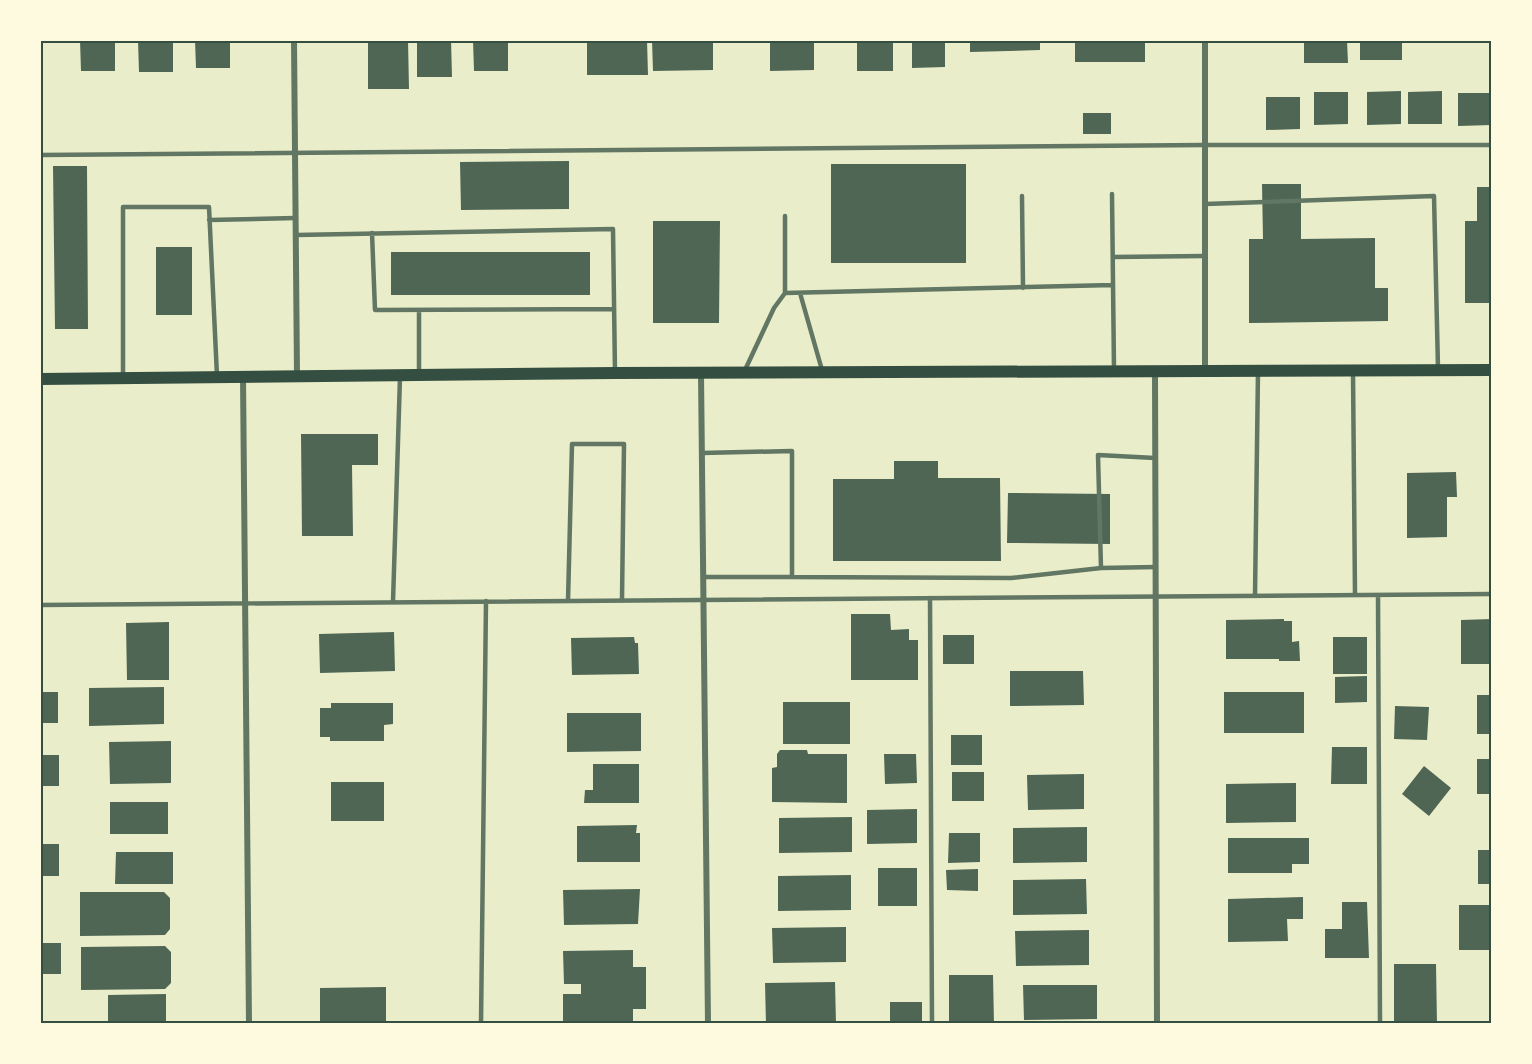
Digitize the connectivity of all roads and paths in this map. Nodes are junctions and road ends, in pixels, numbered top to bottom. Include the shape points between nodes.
1 (294, 40) edge
2 (1205, 40) edge
3 (1205, 145) junction
4 (1491, 145) edge
5 (295, 154) junction
6 (40, 155) edge
7 (1112, 194) dead end
8 (1022, 196) dead end
9 (1205, 204) junction
10 (785, 216) dead end
11 (295, 218) junction
12 (209, 220) junction
13 (372, 233) junction
14 (296, 235) junction
15 (1205, 256) junction
16 (1113, 258) junction
17 (1113, 285) junction
18 (1023, 288) junction
19 (785, 293) junction
20 (800, 293) junction
21 (614, 309) junction
22 (419, 310) junction
23 (1438, 370) junction
24 (1491, 370) edge
25 (1205, 371) junction
26 (1258, 371) junction
27 (1353, 371) junction
28 (701, 372) junction
29 (744, 372) junction
30 (823, 372) junction
31 (1114, 372) junction
32 (1155, 372) junction
33 (615, 373) junction
34 (297, 375) junction
35 (400, 375) junction
36 (419, 375) junction
37 (217, 376) junction
38 (243, 376) junction
39 (123, 378) junction
40 (40, 379) edge
41 (702, 453) junction
42 (1155, 458) junction
43 (1156, 567) junction
44 (1101, 568) junction
45 (703, 577) junction
46 (792, 577) junction
47 (1491, 594) edge
48 (1355, 595) junction
49 (1378, 595) junction
50 (1156, 596) junction
51 (1255, 596) junction
52 (930, 598) junction
53 (622, 600) junction
54 (704, 600) junction
55 (486, 601) junction
56 (568, 601) junction
57 (393, 602) junction
58 (245, 603) junction
59 (40, 604) edge
60 (249, 1023) edge
61 (481, 1023) edge
62 (708, 1023) edge
63 (932, 1023) edge
64 (1157, 1023) edge
65 (1380, 1023) edge

1 - 5 street
2 - 3 street
3 - 4 lane
3 - 5 lane
3 - 9 street
5 - 6 lane
5 - 11 street
7 - 16 lane
8 - 18 lane
9 - 15 street
9 - 23 lane via 1434,196
10 - 19 lane
11 - 12 lane
11 - 14 street
12 - 37 lane
12 - 39 lane via 209,207 123,207
13 - 14 lane
13 - 21 lane via 613,229
13 - 22 lane via 375,310
14 - 34 street
15 - 16 lane
15 - 25 street
16 - 17 lane
17 - 18 lane
17 - 31 lane
18 - 20 lane
19 - 20 lane
19 - 29 lane
20 - 30 lane
21 - 22 lane
21 - 33 lane
22 - 36 lane
23 - 24 main road
23 - 27 main road
25 - 26 main road
25 - 32 main road
26 - 27 main road
26 - 51 lane
27 - 48 lane
28 - 29 main road
28 - 33 main road
28 - 41 street
29 - 30 main road
30 - 31 main road
31 - 32 main road
32 - 42 street
33 - 36 main road
34 - 35 main road
34 - 38 main road
35 - 36 main road
35 - 57 lane
37 - 38 main road
37 - 39 main road
38 - 58 street
39 - 40 main road
41 - 45 street
41 - 46 lane via 792,451
42 - 43 street
42 - 44 lane via 1098,455
43 - 44 lane
43 - 50 street
44 - 46 lane via 1011,578
45 - 46 lane
45 - 54 street
47 - 49 lane
48 - 49 lane
48 - 51 lane
49 - 65 lane
50 - 51 lane
50 - 52 lane
50 - 64 street
52 - 54 lane
52 - 63 lane
53 - 54 lane
53 - 56 lane
53 - 56 lane via 624,444 572,444
54 - 62 street
55 - 56 lane
55 - 57 lane
55 - 61 lane
57 - 58 lane
58 - 59 lane
58 - 60 street

